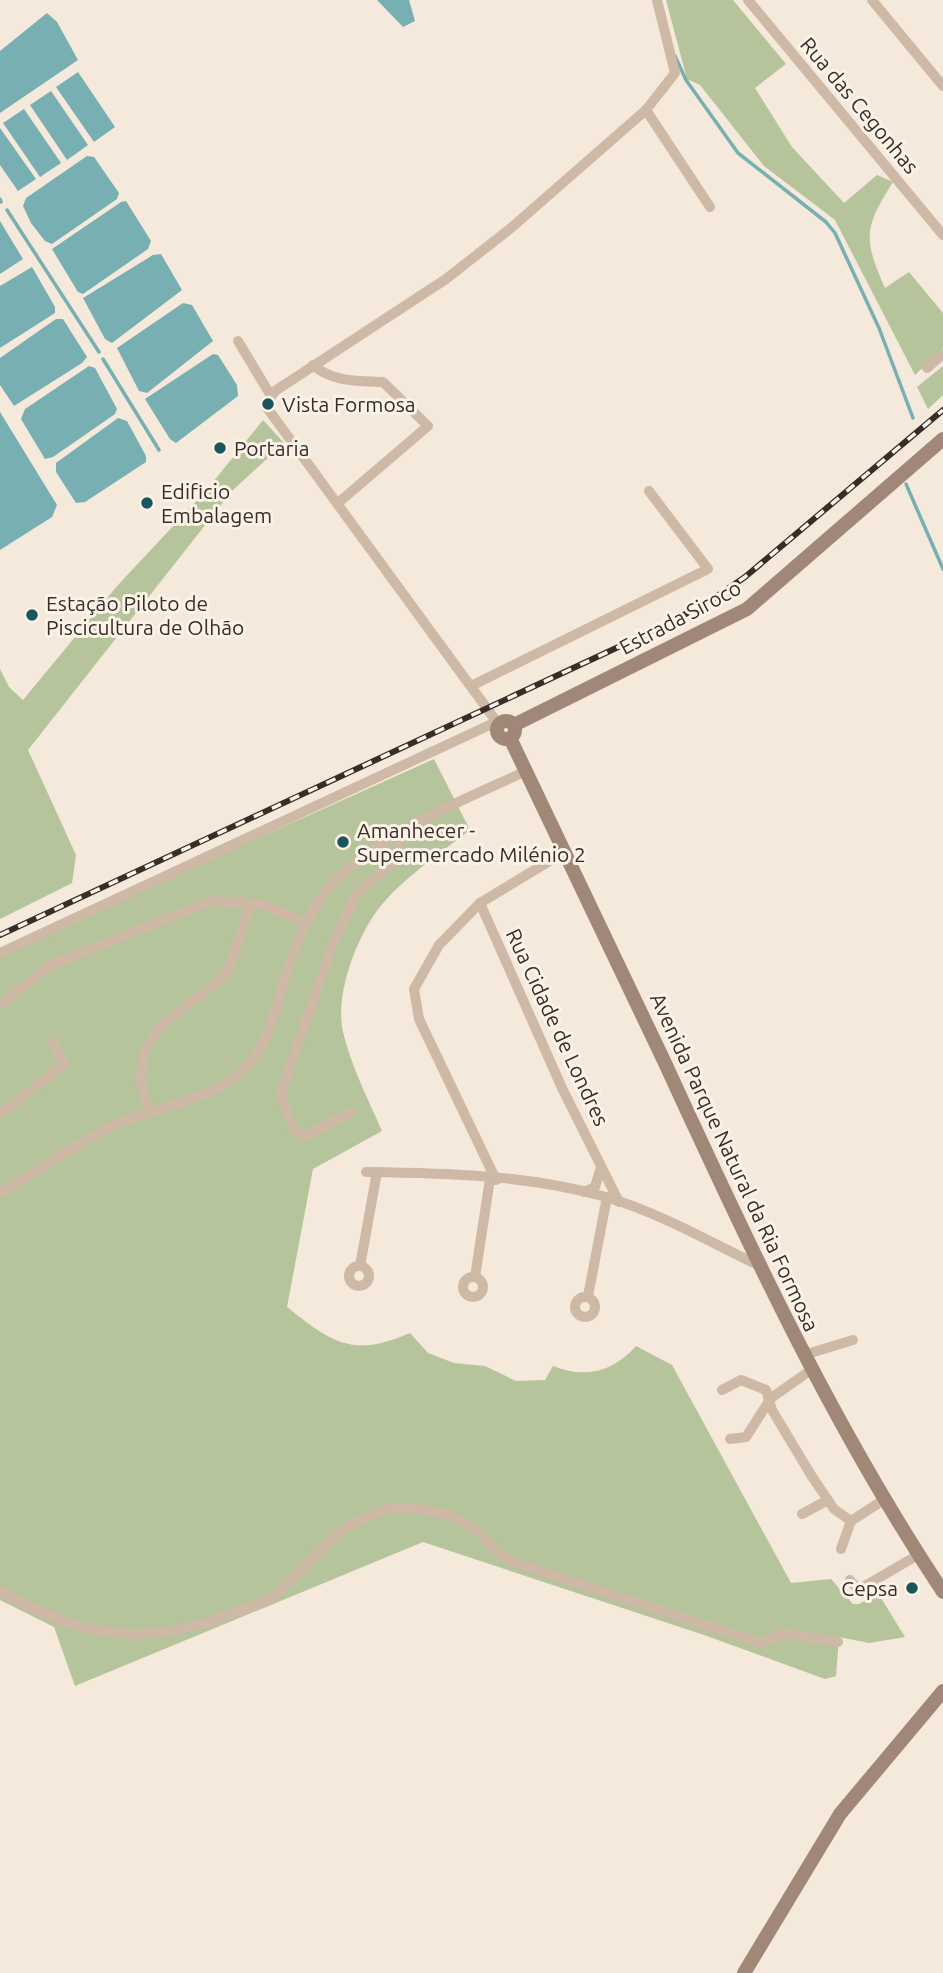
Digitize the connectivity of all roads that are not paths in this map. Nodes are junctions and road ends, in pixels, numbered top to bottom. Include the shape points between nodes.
1 (657, 0) edge
2 (748, 0) edge
3 (872, 0) edge
4 (943, 86) edge
5 (646, 110) junction
6 (710, 208) dead end
7 (943, 235) edge
8 (238, 341) dead end
9 (943, 354) edge
10 (313, 365) junction
11 (927, 368) dead end
12 (271, 396) junction
13 (943, 439) edge
14 (649, 491) dead end
15 (338, 503) junction
16 (471, 686) junction
17 (505, 728) junction
18 (526, 771) junction
19 (397, 835) junction
20 (566, 851) junction
21 (251, 903) junction
22 (480, 903) junction
23 (307, 923) junction
24 (0, 953) edge
25 (0, 1005) edge
26 (52, 1042) dead end
27 (149, 1112) junction
28 (352, 1112) dead end
29 (0, 1114) edge
30 (601, 1166) junction
31 (493, 1180) junction
32 (583, 1192) junction
33 (0, 1193) edge
34 (607, 1197) junction
35 (619, 1202) junction
36 (758, 1265) junction
37 (360, 1266) dead end
38 (475, 1277) dead end
39 (588, 1296) dead end
40 (853, 1340) dead end
41 (804, 1355) junction
42 (811, 1370) junction
43 (722, 1390) dead end
44 (771, 1398) junction
45 (730, 1438) dead end
46 (885, 1499) junction
47 (828, 1500) junction
48 (802, 1514) dead end
49 (851, 1521) junction
50 (841, 1549) dead end
51 (918, 1555) junction
52 (850, 1580) dead end
53 (0, 1591) edge
54 (943, 1592) edge
55 (838, 1642) dead end
56 (941, 1695) edge
57 (744, 1973) edge

1 - 5 street via 675,73
2 - 7 street, Rua das Cegonhas
3 - 4 street
5 - 6 street
5 - 10 street via 457,271
8 - 12 street
9 - 11 street
10 - 12 street
10 - 15 street via 324,375 383,382 428,426
12 - 15 street via 265,405
13 - 17 street, Estrada Siroco via 747,609
14 - 16 street via 708,569
15 - 16 street
16 - 17 street
17 - 18 street, Avenida Parque Natural da Ria Formosa
17 - 24 street
18 - 19 street
18 - 20 street, Avenida Parque Natural da Ria Formosa
19 - 23 street via 326,891
19 - 28 street via 400,851 356,894 331,949 281,1093 293,1129 305,1136
20 - 22 street
20 - 36 street, Avenida Parque Natural da Ria Formosa
21 - 23 street
21 - 25 street via 211,901 148,925 51,965
21 - 27 street via 228,974 162,1026 146,1048 141,1076
22 - 30 street, Rua Cidade de Londres
22 - 31 street via 439,945 414,989 419,1019
23 - 27 street via 260,1049 245,1068 224,1085
26 - 29 street via 64,1063
27 - 33 street via 118,1124
30 - 32 street via 595,1187
30 - 35 street, Rua Cidade de Londres
31 - 32 street
31 - 37 street via 371,1172
31 - 38 street
32 - 34 street
34 - 35 street
34 - 39 street
35 - 36 street via 670,1220
36 - 41 street, Avenida Parque Natural da Ria Formosa
40 - 41 street
41 - 42 street, Avenida Parque Natural da Ria Formosa
42 - 44 street
42 - 46 street, Avenida Parque Natural da Ria Formosa
43 - 44 street via 741,1380 766,1390
44 - 45 street via 746,1437
44 - 47 street via 772,1410
46 - 49 street
46 - 51 street, Avenida Parque Natural da Ria Formosa
47 - 48 street
47 - 49 street
49 - 50 street
51 - 52 street via 858,1590
51 - 54 street, Avenida Parque Natural da Ria Formosa
53 - 55 street via 65,1621 108,1633 144,1636 201,1626 274,1596 318,1549 350,1524 391,1508 458,1519 510,1561 738,1637 761,1643 784,1633
56 - 57 street via 840,1814

